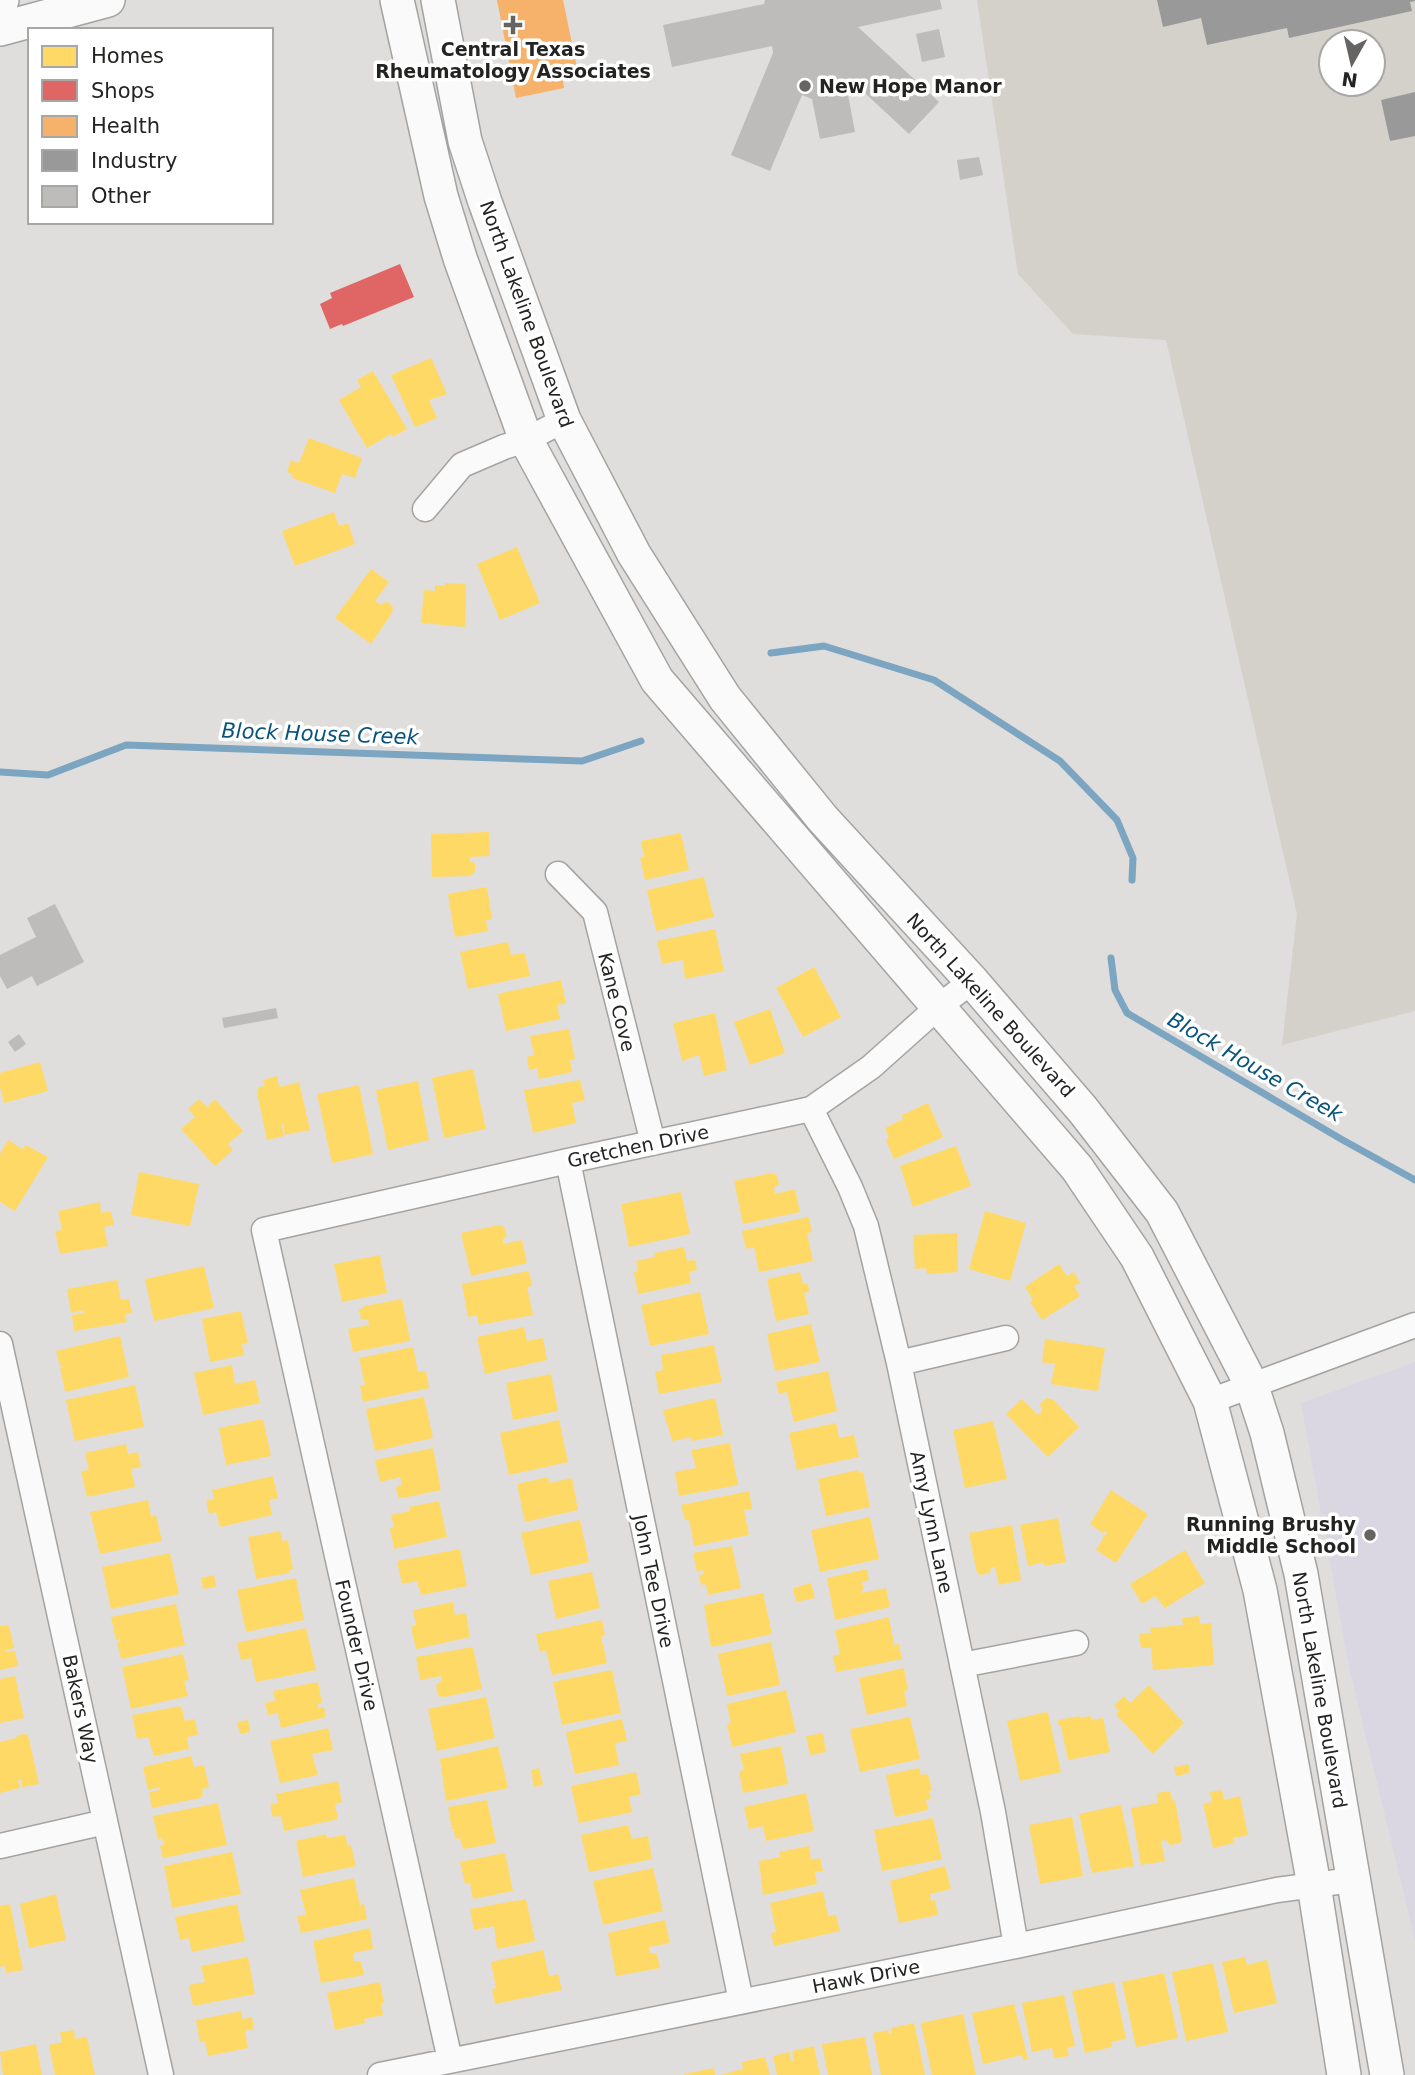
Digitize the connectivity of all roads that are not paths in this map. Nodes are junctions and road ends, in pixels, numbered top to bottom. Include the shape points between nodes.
1 (107, 0) edge
2 (397, 0) edge
3 (438, 0) edge
4 (0, 29) edge
5 (564, 420) junction
6 (526, 440) junction
7 (425, 509) dead end
8 (558, 874) dead end
9 (972, 981) junction
10 (937, 1008) junction
11 (811, 1109) junction
12 (653, 1143) junction
13 (568, 1161) junction
14 (264, 1230) joint
15 (1415, 1325) edge
16 (1006, 1338) dead end
17 (0, 1344) edge
18 (899, 1363) junction
19 (1251, 1384) junction
20 (1210, 1401) junction
21 (1076, 1643) dead end
22 (962, 1665) junction
23 (105, 1822) junction
24 (0, 1846) edge
25 (1352, 1880) junction
26 (1314, 1885) junction
27 (1016, 1946) junction
28 (741, 2001) junction
29 (450, 2060) junction
30 (161, 2075) edge
31 (380, 2075) edge
32 (1344, 2075) edge
33 (1387, 2075) edge

1 - 4 main road
2 - 6 main road, North Lakeline Boulevard via 441,196
3 - 5 main road, North Lakeline Boulevard via 465,141
5 - 6 street
5 - 9 main road, North Lakeline Boulevard via 634,554 725,698 823,819
6 - 7 street via 462,465
6 - 10 main road, North Lakeline Boulevard via 657,680
8 - 12 street, Kane Cove via 595,912
9 - 10 street, Gretchen Drive
9 - 19 main road, North Lakeline Boulevard via 1083,1110 1162,1212
10 - 11 street, Gretchen Drive via 871,1067
10 - 20 main road, North Lakeline Boulevard via 1077,1168 1137,1258
11 - 12 street, Gretchen Drive
11 - 18 street, Amy Lynn Lane via 866,1226
12 - 13 street, Gretchen Drive
13 - 14 street, Gretchen Drive
13 - 28 street, John Tee Drive
14 - 29 street, Founder Drive
15 - 19 street
16 - 18 street
17 - 23 street, Bakers Way
18 - 22 street, Amy Lynn Lane
19 - 20 street
19 - 25 main road, North Lakeline Boulevard via 1301,1574
20 - 26 main road, North Lakeline Boulevard via 1260,1590
21 - 22 street
22 - 27 street, Amy Lynn Lane
23 - 24 street
23 - 30 street, Bakers Way
25 - 26 street, Hawk Drive
25 - 33 main road, North Lakeline Boulevard
26 - 27 street, Hawk Drive
26 - 32 main road, North Lakeline Boulevard
27 - 28 street, Hawk Drive
28 - 29 street, Hawk Drive
29 - 31 street, Hawk Drive

